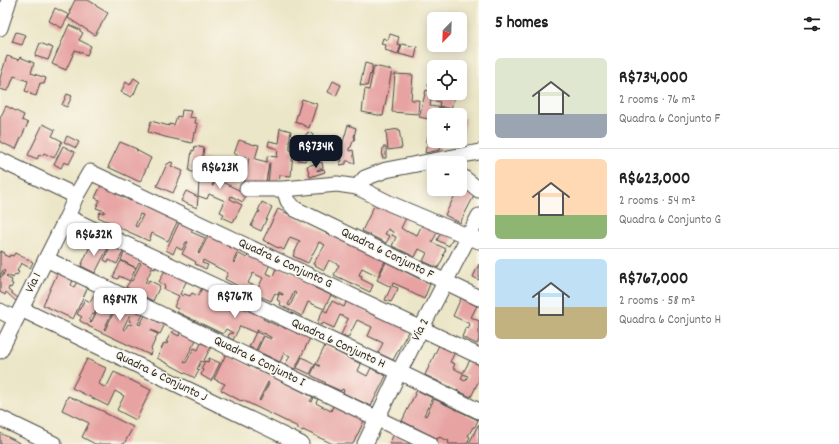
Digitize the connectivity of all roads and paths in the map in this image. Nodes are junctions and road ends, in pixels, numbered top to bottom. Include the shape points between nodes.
1 (9, 0) edge
2 (0, 28) edge
3 (479, 152) edge
4 (463, 156) edge
5 (0, 160) edge
6 (427, 164) edge
7 (90, 172) joint
8 (467, 181) edge
9 (357, 187) junction
10 (247, 189) dead end
11 (284, 189) junction
12 (479, 190) edge
13 (76, 196) junction
14 (479, 216) edge
15 (67, 217) junction
16 (474, 239) edge
17 (46, 259) junction
18 (446, 282) junction
19 (479, 298) edge
20 (0, 311) edge
21 (19, 314) junction
22 (422, 329) junction
23 (0, 351) edge
24 (479, 356) edge
25 (399, 372) junction
26 (479, 411) edge
27 (0, 418) edge
28 (377, 418) junction
29 (54, 444) edge
30 (301, 444) edge
31 (365, 444) edge
32 (430, 444) edge

1 - 2 street
3 - 4 street
5 - 13 street
6 - 9 street via 386,170 365,178
7 - 13 street, Via 1
7 - 22 street, Quadra 6 Conjunto G
8 - 12 street
9 - 11 street via 337,184
9 - 16 street via 390,204
10 - 11 street
11 - 18 street, Quadra 6 Conjunto F via 288,201 295,209
13 - 15 street, Via 1
14 - 16 street, Via 2
15 - 17 street, Via 1
15 - 25 street, Quadra 6 Conjunto H
16 - 18 street, Via 2
17 - 21 street, Via 1
17 - 28 street, Quadra 6 Conjunto I
18 - 19 street, Quadra 6 Conjunto F
18 - 22 street, Via 2
20 - 21 street, Quadra 6 Conjunto J
21 - 23 street, Via 1
21 - 30 street, Quadra 6 Conjunto J
22 - 24 street, Quadra 6 Conjunto G
22 - 25 street, Via 2
25 - 26 street, Quadra 6 Conjunto H
25 - 28 street, Via 2
27 - 29 street
28 - 31 street, Via 2
28 - 32 street, Quadra 6 Conjunto I

